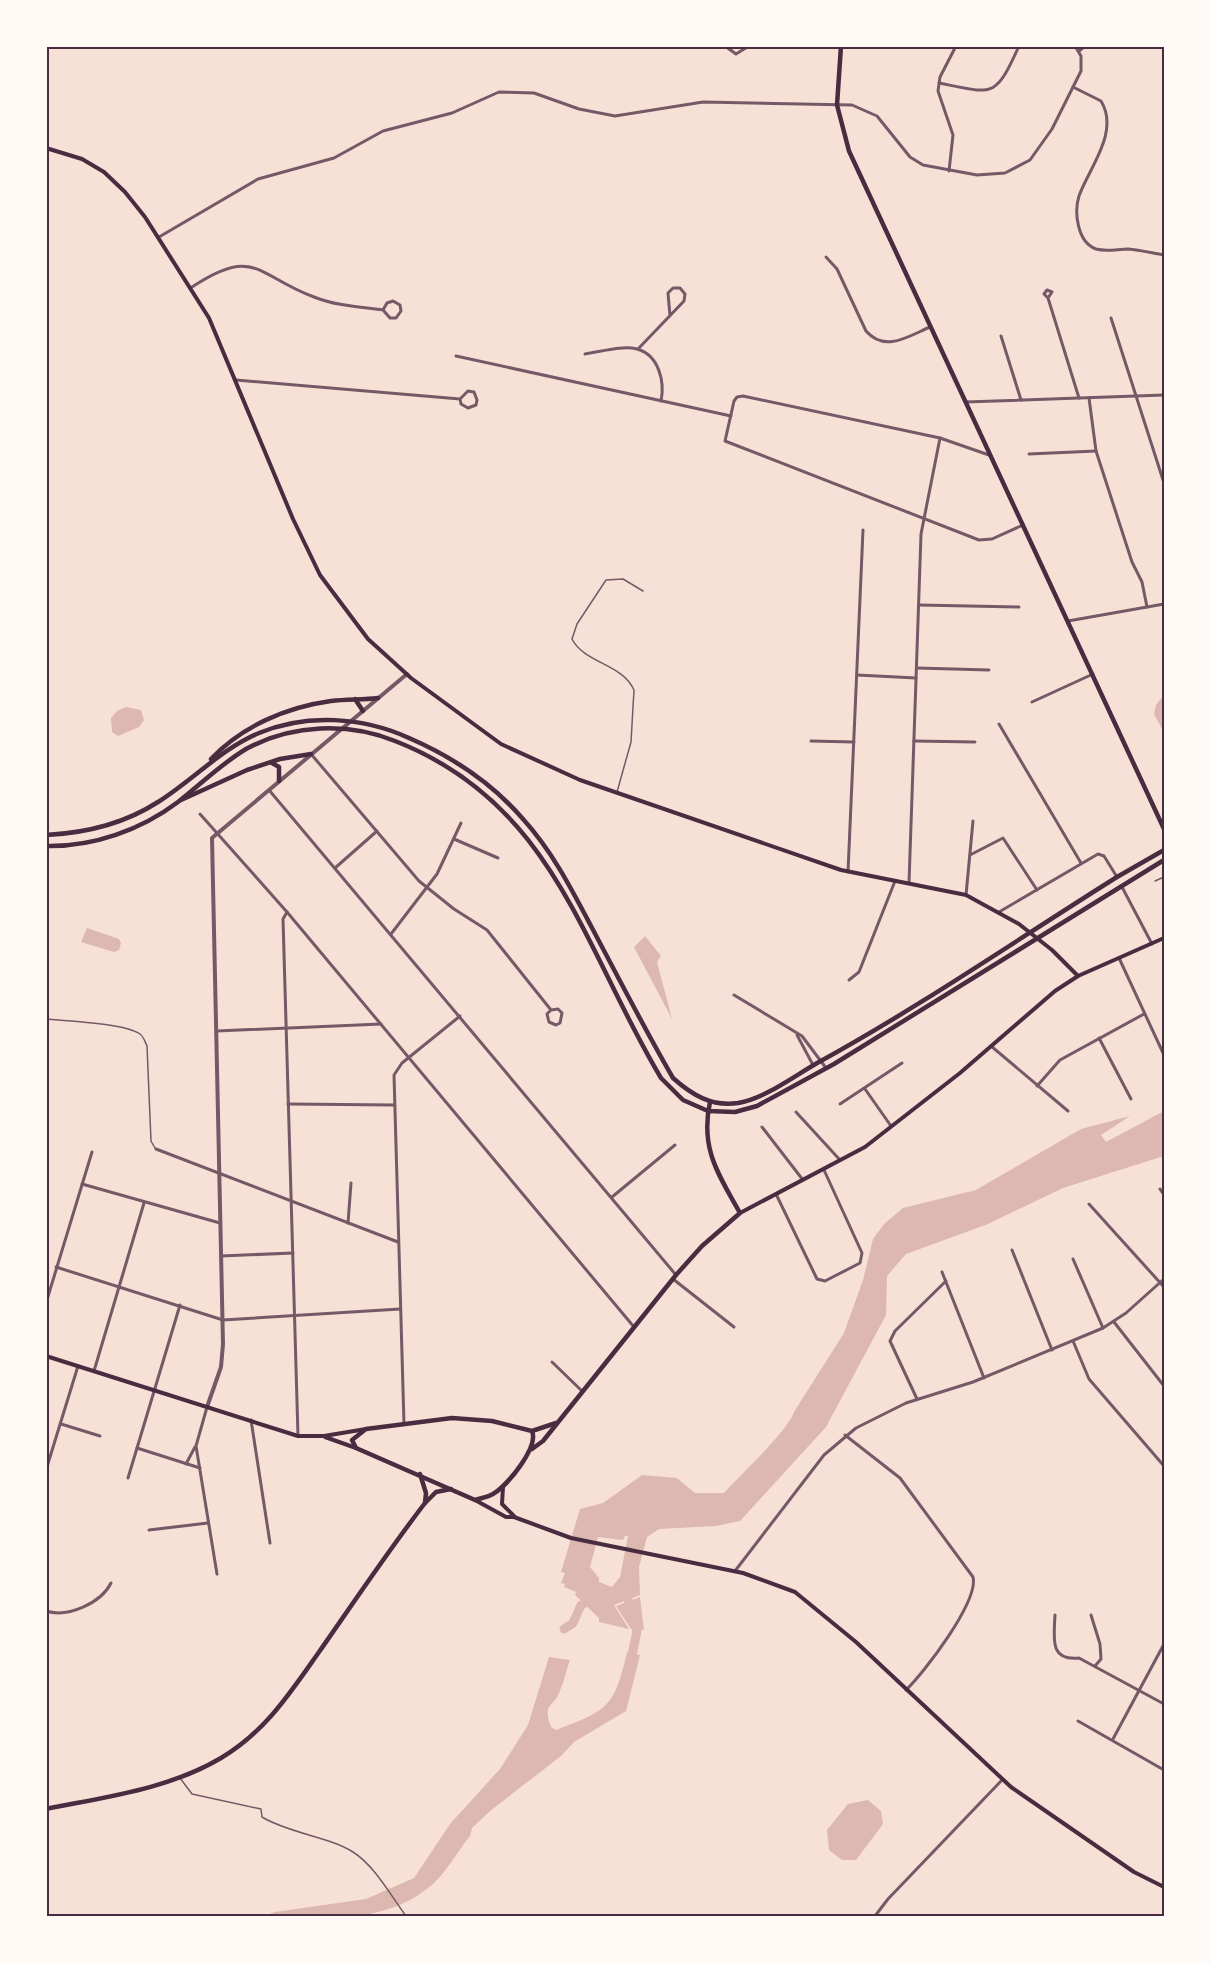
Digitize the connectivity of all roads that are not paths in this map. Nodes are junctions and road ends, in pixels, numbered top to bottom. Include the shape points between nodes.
1 (725, 46) edge
2 (749, 46) edge
3 (841, 46) edge
4 (956, 46) edge
5 (1019, 46) edge
6 (1075, 46) edge
7 (1085, 46) edge
8 (1079, 51) junction
9 (939, 83) junction
10 (1073, 87) junction
11 (837, 105) junction
12 (46, 148) edge
13 (949, 171) junction
14 (159, 237) junction
15 (1164, 255) edge
16 (826, 257) dead end
17 (192, 287) junction
18 (1048, 298) dead end
19 (383, 309) junction
20 (670, 316) junction
21 (1111, 318) dead end
22 (930, 327) junction
23 (1001, 336) dead end
24 (638, 349) junction
25 (585, 354) dead end
26 (456, 356) dead end
27 (236, 380) junction
28 (1136, 396) junction
29 (1164, 396) edge
30 (1079, 398) junction
31 (1089, 398) junction
32 (460, 399) junction
33 (1021, 400) junction
34 (661, 401) junction
35 (965, 402) junction
36 (730, 416) junction
37 (940, 438) junction
38 (1096, 451) junction
39 (1029, 454) dead end
40 (990, 455) junction
41 (1164, 483) edge
42 (924, 520) junction
43 (1023, 525) junction
44 (863, 530) dead end
45 (643, 591) dead end
46 (919, 604) junction
47 (1164, 604) edge
48 (1019, 607) dead end
49 (1147, 607) junction
50 (1068, 621) junction
51 (917, 668) junction
52 (989, 670) dead end
53 (1093, 674) junction
54 (407, 675) junction
55 (857, 675) junction
56 (916, 678) junction
57 (378, 698) junction
58 (355, 699) junction
59 (1032, 702) dead end
60 (363, 711) junction
61 (999, 724) dead end
62 (811, 741) dead end
63 (914, 741) junction
64 (854, 742) junction
65 (975, 742) dead end
66 (311, 754) junction
67 (269, 763) junction
68 (205, 766) junction
69 (279, 781) junction
70 (269, 790) junction
71 (617, 794) junction
72 (179, 801) junction
73 (200, 814) dead end
74 (973, 821) dead end
75 (461, 823) dead end
76 (1164, 829) edge
77 (377, 831) junction
78 (216, 833) junction
79 (46, 835) edge
80 (454, 839) junction
81 (46, 846) edge
82 (1164, 850) edge
83 (970, 855) junction
84 (498, 858) dead end
85 (1164, 860) edge
86 (1081, 863) junction
87 (336, 868) junction
88 (848, 872) junction
89 (1117, 877) junction
90 (1164, 877) edge
91 (895, 881) junction
92 (1155, 881) dead end
93 (909, 883) junction
94 (1120, 885) junction
95 (427, 889) junction
96 (1037, 890) junction
97 (966, 895) junction
98 (287, 912) junction
99 (999, 912) junction
100 (1030, 932) junction
101 (391, 934) junction
102 (1037, 938) junction
103 (1164, 938) edge
104 (1152, 944) junction
105 (1119, 958) junction
106 (1078, 976) junction
107 (849, 980) dead end
108 (735, 995) dead end
109 (551, 1010) junction
110 (1144, 1014) junction
111 (460, 1016) junction
112 (46, 1019) edge
113 (381, 1024) junction
114 (286, 1028) junction
115 (215, 1031) junction
116 (797, 1035) junction
117 (1100, 1038) junction
118 (991, 1046) junction
119 (1164, 1054) edge
120 (409, 1057) junction
121 (822, 1061) junction
122 (902, 1063) dead end
123 (814, 1065) junction
124 (826, 1068) junction
125 (818, 1073) junction
126 (1037, 1086) junction
127 (865, 1089) junction
128 (1131, 1099) dead end
129 (710, 1102) junction
130 (288, 1104) junction
131 (840, 1104) dead end
132 (395, 1105) junction
133 (708, 1111) junction
134 (796, 1112) dead end
135 (1068, 1112) dead end
136 (891, 1126) junction
137 (762, 1127) dead end
138 (675, 1145) dead end
139 (156, 1149) joint
140 (92, 1152) dead end
141 (841, 1162) junction
142 (824, 1170) junction
143 (219, 1174) junction
144 (803, 1180) junction
145 (351, 1183) dead end
146 (82, 1184) junction
147 (1160, 1190) dead end
148 (775, 1193) junction
149 (1164, 1195) edge
150 (612, 1197) junction
151 (144, 1203) junction
152 (291, 1203) junction
153 (1089, 1204) dead end
154 (740, 1213) junction
155 (220, 1223) junction
156 (348, 1223) junction
157 (399, 1242) junction
158 (1012, 1250) dead end
159 (293, 1253) junction
160 (221, 1256) junction
161 (1073, 1259) dead end
162 (56, 1267) junction
163 (942, 1272) dead end
164 (675, 1277) junction
165 (1164, 1279) edge
166 (946, 1281) junction
167 (1160, 1282) junction
168 (119, 1287) junction
169 (1164, 1287) edge
170 (46, 1303) edge
171 (180, 1305) junction
172 (400, 1309) junction
173 (294, 1315) junction
174 (223, 1320) junction
175 (1114, 1322) junction
176 (634, 1327) junction
177 (734, 1327) dead end
178 (1104, 1328) junction
179 (1073, 1341) junction
180 (1052, 1350) junction
181 (46, 1356) edge
182 (552, 1362) dead end
183 (78, 1365) junction
184 (94, 1371) junction
185 (984, 1378) junction
186 (1164, 1386) edge
187 (154, 1390) junction
188 (582, 1390) junction
189 (917, 1399) junction
190 (207, 1407) junction
191 (251, 1420) junction
192 (556, 1423) junction
193 (61, 1424) junction
194 (404, 1424) junction
195 (366, 1429) junction
196 (532, 1431) junction
197 (845, 1435) junction
198 (100, 1436) dead end
199 (298, 1436) junction
200 (324, 1436) junction
201 (196, 1446) junction
202 (137, 1448) junction
203 (356, 1448) junction
204 (532, 1449) junction
205 (186, 1464) junction
206 (1164, 1466) edge
207 (200, 1468) junction
208 (46, 1470) edge
209 (420, 1474) junction
210 (128, 1478) dead end
211 (503, 1486) junction
212 (451, 1489) junction
213 (475, 1500) junction
214 (424, 1503) junction
215 (514, 1517) junction
216 (208, 1523) junction
217 (149, 1530) dead end
218 (270, 1543) dead end
219 (735, 1571) junction
220 (217, 1574) dead end
221 (111, 1583) dead end
222 (46, 1611) edge
223 (1091, 1615) dead end
224 (1055, 1616) dead end
225 (1164, 1644) edge
226 (1095, 1666) junction
227 (906, 1690) junction
228 (1140, 1690) junction
229 (1164, 1704) edge
230 (1077, 1721) dead end
231 (1113, 1739) junction
232 (1164, 1770) edge
233 (179, 1777) junction
234 (1002, 1780) junction
235 (46, 1809) edge
236 (1164, 1887) edge
237 (406, 1917) edge
238 (875, 1917) edge

1 - 2 street via 736,54
3 - 11 main road
4 - 9 street
5 - 9 street via 1005,79 993,89 976,91
6 - 8 street
7 - 8 street
8 - 10 street via 1082,68
9 - 13 street via 939,96 953,135
10 - 13 street via 1053,129 1034,156 1020,166 993,175
10 - 15 street via 1101,101 1106,112 1104,143 1079,197 1081,235 1097,249
11 - 13 street via 859,106 872,112 910,157 923,165
11 - 14 street via 703,102 615,116 579,109 534,93 499,92 452,113 387,129 334,158 258,179
11 - 22 main road via 849,151
12 - 14 main road via 82,159 104,172 125,192
14 - 17 main road
16 - 22 street via 837,269 866,331 874,338 896,342
17 - 19 street via 226,267 244,265 261,269 323,300
17 - 27 main road
18 - 30 street
19 - 19 street via 390,318 396,318 401,310 393,301
20 - 20 street via 668,293 680,288 685,298
20 - 24 street
21 - 28 street
22 - 35 main road
23 - 33 street
24 - 25 street
24 - 34 street via 660,372
26 - 34 street
27 - 32 street
27 - 54 main road via 318,573 363,633
28 - 29 street
28 - 31 street
28 - 41 street
30 - 31 street
30 - 33 street
31 - 38 street
32 - 32 street via 468,408 474,407 477,400 474,392 468,391
33 - 35 street
34 - 36 street
35 - 40 main road
36 - 37 street via 735,399 743,396
36 - 42 street via 725,441
37 - 40 street
37 - 42 street
38 - 39 street
38 - 49 street via 1131,562 1142,582
40 - 43 main road
42 - 43 street via 983,540
42 - 46 street
43 - 50 main road
44 - 55 street
45 - 71 lane via 623,579 606,580 577,624 572,639 579,648 628,680 634,690 631,742
46 - 48 street
46 - 51 street
47 - 49 street
49 - 50 street
50 - 53 main road
51 - 52 street
51 - 56 street
53 - 59 street
53 - 76 main road
54 - 57 street
54 - 71 main road via 501,744
55 - 56 street
55 - 64 street
56 - 63 street
57 - 58 main road
57 - 60 street
58 - 60 main road
58 - 68 main road via 317,703 273,717 238,736
60 - 66 street
61 - 86 street
62 - 64 street
63 - 65 street
63 - 93 street
64 - 88 street
66 - 67 main road
66 - 69 street
66 - 77 street
67 - 69 main road via 279,767
67 - 72 main road
68 - 79 main road via 159,802 130,818 99,828
68 - 129 main road via 261,732 324,719 368,723 396,732 460,764 494,790 544,844 673,1078
69 - 70 street
70 - 78 street
70 - 87 street
71 - 88 main road
72 - 81 main road via 120,834 80,844
72 - 133 main road via 247,749 270,738 305,730 344,727 365,731 404,744 441,763 489,796 538,850 565,893 661,1078 683,1100
73 - 78 street
74 - 83 street
75 - 80 street
77 - 87 street
77 - 95 street
78 - 98 street
78 - 115 street via 210,844
80 - 84 street
80 - 95 street
82 - 89 main road
83 - 96 street via 1003,838
83 - 97 street
85 - 94 main road
86 - 89 street via 1102,854
86 - 96 street
87 - 101 street
88 - 91 main road
89 - 100 main road
90 - 92 lane
91 - 93 main road
91 - 107 street via 858,972
93 - 97 main road
94 - 102 main road
94 - 104 street
95 - 101 street
95 - 109 street via 487,930
96 - 99 street
97 - 99 main road
98 - 113 street
98 - 114 street via 283,919
99 - 100 main road
100 - 102 main road
100 - 121 main road
101 - 111 street
102 - 106 main road
102 - 124 main road
103 - 104 main road
104 - 105 main road
105 - 106 main road
105 - 110 street
106 - 118 main road via 1049,995
108 - 116 street
109 - 109 street via 547,1017 556,1025 562,1013
110 - 117 street
110 - 119 street
111 - 120 street
111 - 150 street
112 - 139 lane via 108,1025 138,1032 144,1038 151,1141
113 - 114 street
113 - 120 street
114 - 115 street
114 - 130 street
115 - 143 street
116 - 121 street
116 - 123 street
117 - 126 street via 1057,1062
117 - 128 street
118 - 126 street
118 - 136 main road
120 - 132 street via 393,1077
120 - 176 street
121 - 123 main road
121 - 124 street
122 - 127 street
123 - 125 lane
123 - 129 main road via 753,1098 730,1104
124 - 125 main road
125 - 133 main road via 757,1106 735,1112
126 - 135 street
127 - 131 street
127 - 136 street
129 - 133 main road
130 - 132 street
130 - 152 street
132 - 157 street
133 - 154 main road via 709,1153
134 - 141 street
136 - 141 main road
137 - 144 street
138 - 150 street
139 - 143 street
140 - 146 street
141 - 142 main road
142 - 144 main road
142 - 148 street via 862,1253 862,1260 849,1270 820,1282
143 - 152 street
143 - 155 street
144 - 148 main road
145 - 156 street
146 - 151 street
146 - 162 street
147 - 149 street
148 - 154 main road
150 - 164 street
151 - 155 street
151 - 168 street
152 - 156 street
152 - 159 street
153 - 167 street
154 - 164 main road via 702,1246
155 - 160 street
156 - 157 street
157 - 172 street
158 - 180 street
159 - 160 street
159 - 173 street
160 - 174 street
161 - 178 street
162 - 168 street
162 - 170 street
163 - 166 street
164 - 176 main road
164 - 177 street
165 - 167 street
166 - 185 street
166 - 189 street via 895,1331 890,1341
167 - 169 street
167 - 175 street
168 - 171 street
168 - 184 street
171 - 174 street
171 - 187 street
172 - 173 street
172 - 194 street
173 - 174 street
173 - 199 street
174 - 190 street via 223,1356
175 - 178 street
175 - 186 street
176 - 188 main road
178 - 179 street
179 - 180 street
179 - 206 street via 1089,1379
180 - 185 street
181 - 183 main road
182 - 188 street
183 - 184 main road
183 - 193 street
184 - 187 main road
185 - 189 street
187 - 190 main road
187 - 202 street
188 - 192 main road
189 - 197 street
190 - 191 main road
190 - 201 street
191 - 199 main road
191 - 218 street
192 - 196 main road
192 - 204 main road
193 - 198 street
193 - 208 street
194 - 195 main road
194 - 196 main road via 471,1418
195 - 200 main road
195 - 203 main road via 354,1436
196 - 204 main road
197 - 219 street via 824,1455
197 - 227 street via 900,1478 973,1577 973,1590 942,1648
199 - 200 main road
200 - 203 main road
201 - 205 street
201 - 207 street
202 - 205 street
202 - 210 street
203 - 209 main road
204 - 211 main road
205 - 207 street
207 - 216 street
209 - 212 main road
209 - 214 main road via 426,1493
211 - 213 main road
211 - 215 main road via 502,1504
212 - 213 main road
212 - 214 main road via 436,1492
213 - 215 main road
214 - 233 main road via 271,1718 220,1759
215 - 219 main road via 571,1538
216 - 217 street
216 - 220 street
219 - 227 main road via 778,1584 803,1597
221 - 222 street via 98,1600 54,1614
223 - 226 street via 1100,1644 1101,1659
224 - 226 street via 1054,1643 1059,1654
225 - 228 street
226 - 228 street
227 - 234 main road
228 - 229 street
228 - 231 street
230 - 231 street
231 - 232 street
233 - 235 main road
233 - 237 lane via 192,1794 261,1809 262,1817 274,1824 353,1851
234 - 236 main road via 1134,1872
234 - 238 street

